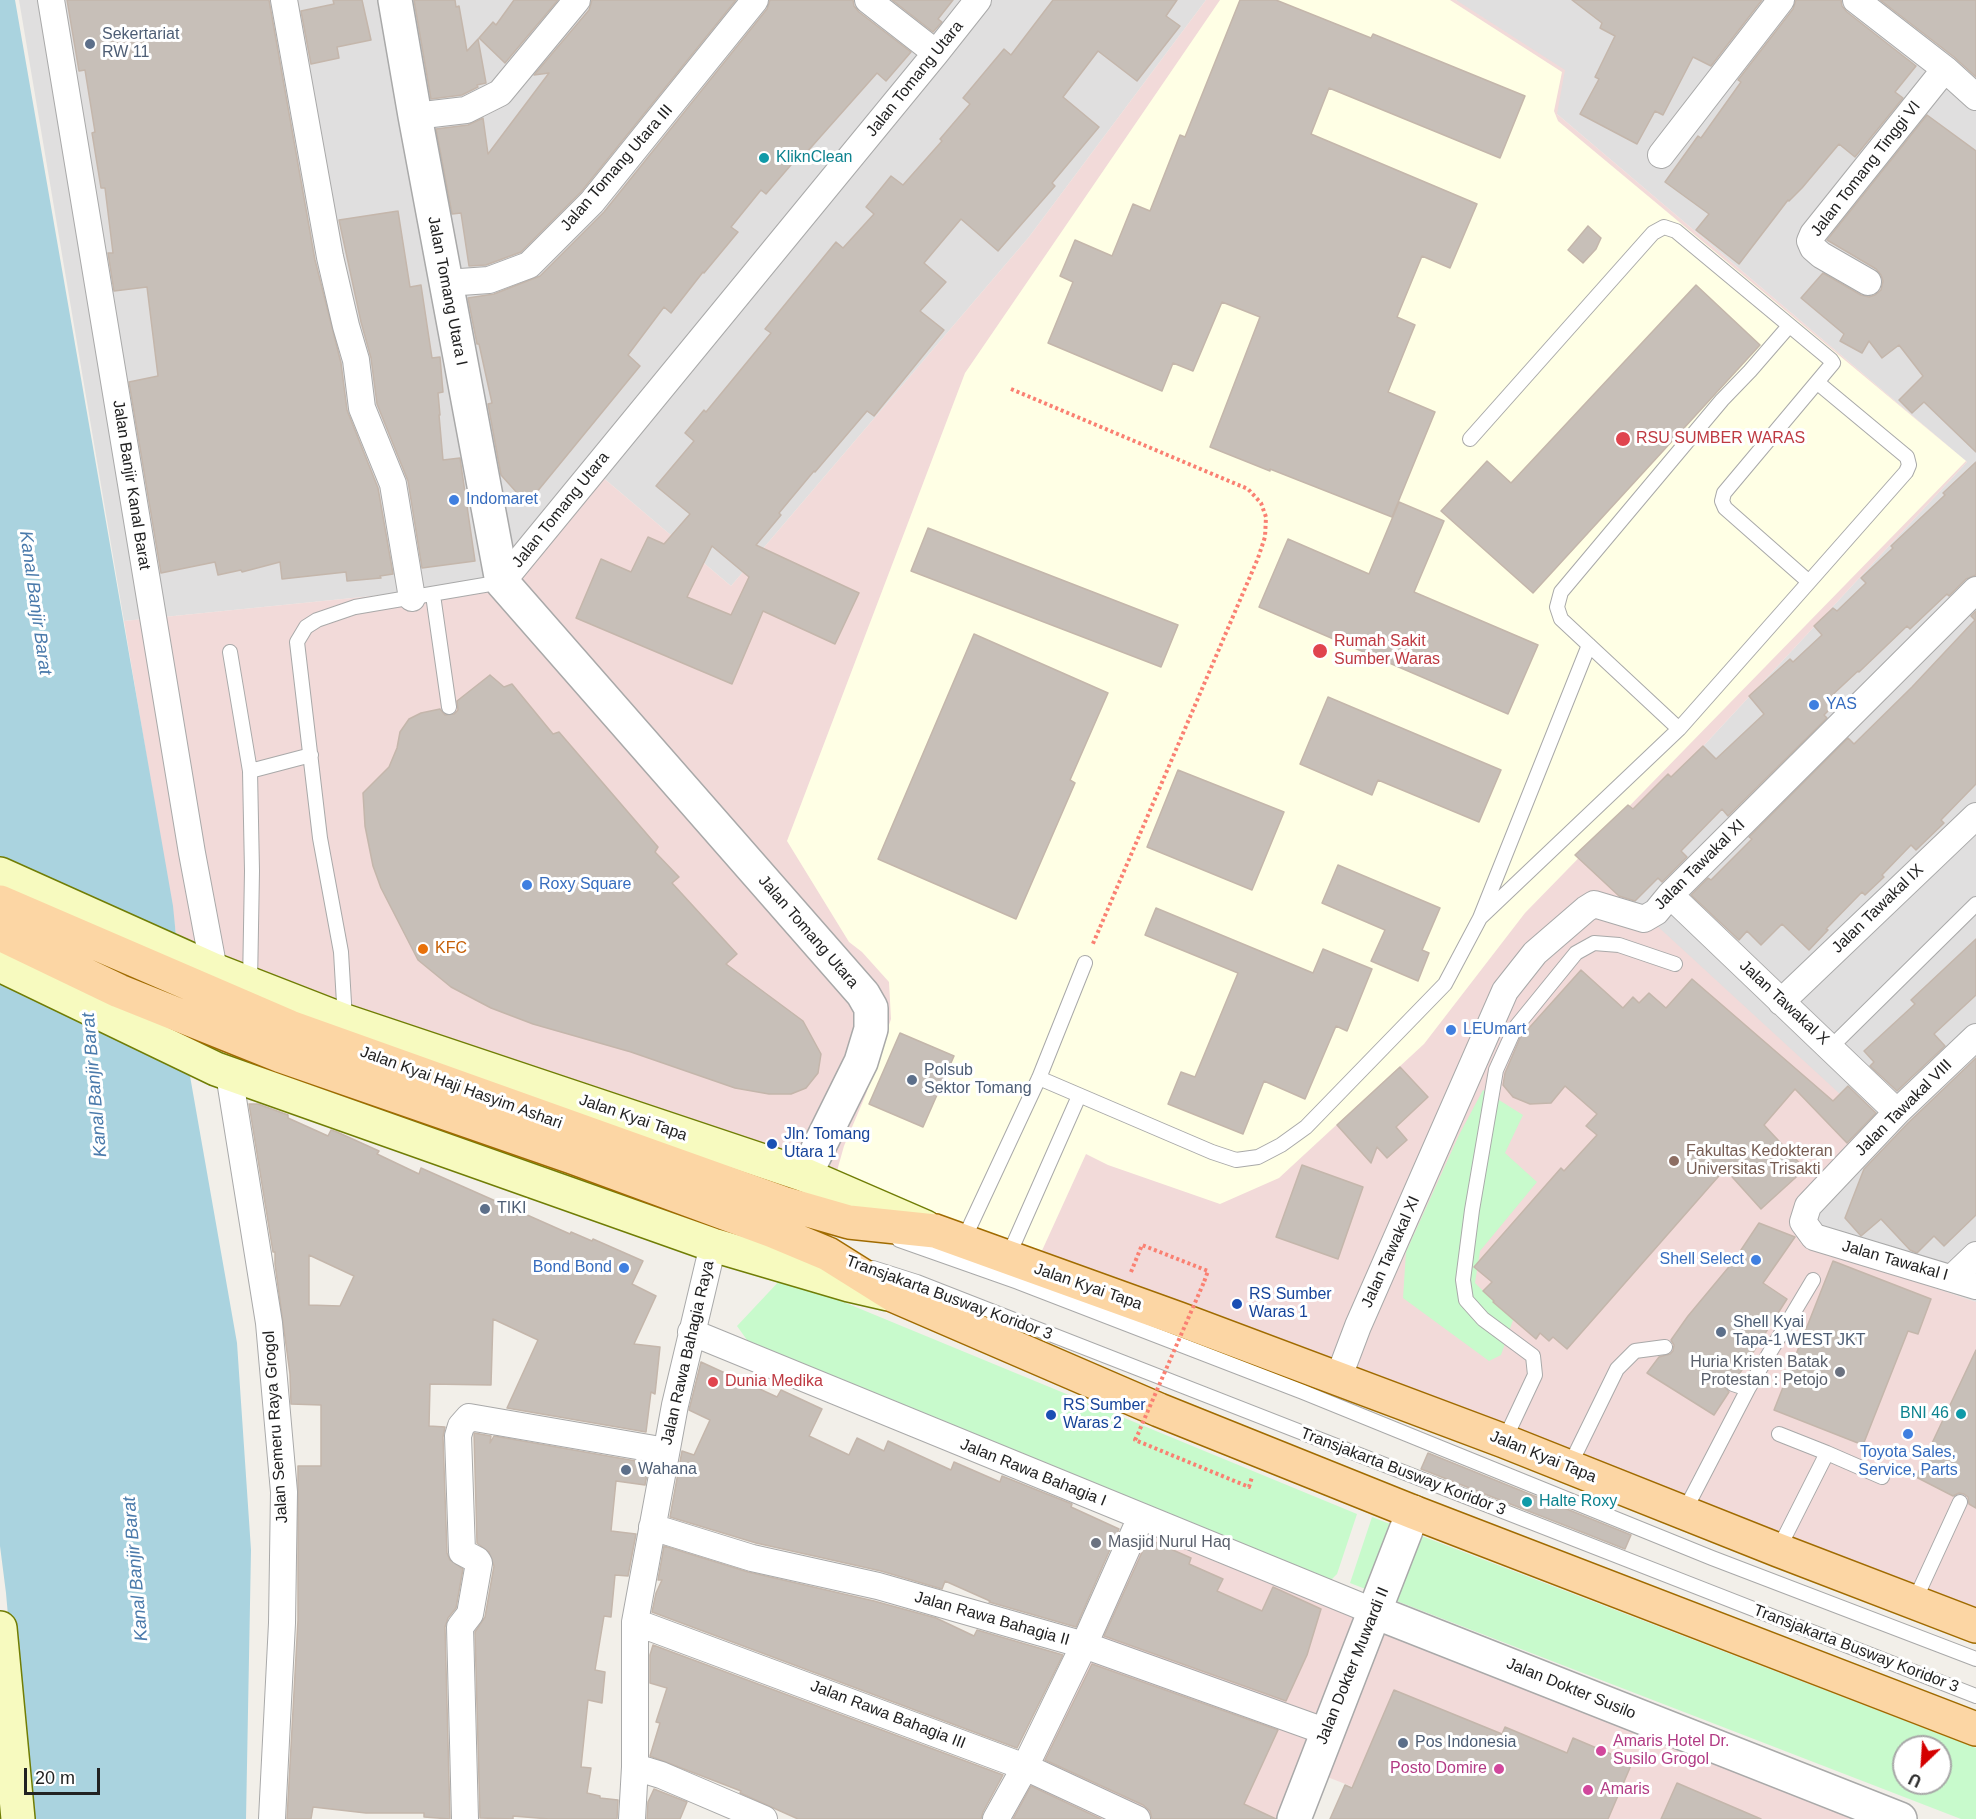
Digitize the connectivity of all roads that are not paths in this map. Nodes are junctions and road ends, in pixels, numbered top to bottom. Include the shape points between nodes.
1 (51, 0) edge
2 (284, 0) edge
3 (395, 0) edge
4 (577, 0) edge
5 (755, 0) edge
6 (868, 0) edge
7 (978, 0) edge
8 (1780, 0) edge
9 (1856, 0) edge
10 (936, 53) junction
11 (1946, 69) junction
12 (1976, 97) edge
13 (415, 116) junction
14 (1661, 155) dead end
15 (1868, 282) dead end
16 (446, 283) junction
17 (1789, 326) junction
18 (1818, 383) junction
19 (1470, 439) dead end
20 (502, 582) junction
21 (1809, 582) junction
22 (1976, 590) edge
23 (422, 596) junction
24 (1589, 645) junction
25 (230, 652) dead end
26 (449, 707) dead end
27 (1679, 729) junction
28 (311, 754) junction
29 (250, 771) junction
30 (1976, 816) edge
31 (0, 874) edge
32 (1670, 895) junction
33 (0, 903) edge
34 (1976, 904) edge
35 (1480, 918) junction
36 (0, 934) edge
37 (1085, 963) road end
38 (1675, 964) dead end
39 (0, 965) edge
40 (205, 966) junction
41 (250, 984) junction
42 (1781, 1002) junction
43 (345, 1021) junction
44 (1976, 1037) edge
45 (1831, 1047) junction
46 (223, 1071) junction
47 (1039, 1078) junction
48 (1079, 1096) junction
49 (1897, 1112) junction
50 (805, 1175) junction
51 (778, 1217) junction
52 (849, 1222) junction
53 (949, 1237) junction
54 (1814, 1238) joint
55 (713, 1245) junction
56 (828, 1254) junction
57 (1976, 1255) edge
58 (1007, 1258) junction
59 (1952, 1278) junction
60 (1813, 1281) dead end
61 (1976, 1286) edge
62 (895, 1296) junction
63 (691, 1332) junction
64 (1665, 1347) dead end
65 (1338, 1379) junction
66 (1733, 1384) dead end
67 (1748, 1389) junction
68 (1779, 1434) dead end
69 (1504, 1441) junction
70 (666, 1451) junction
71 (1827, 1453) junction
72 (1569, 1467) junction
73 (1882, 1477) dead end
74 (1959, 1502) dead end
75 (1413, 1512) junction
76 (1684, 1512) junction
77 (1141, 1517) junction
78 (652, 1527) junction
79 (1778, 1550) junction
80 (1914, 1602) junction
81 (1375, 1612) junction
82 (635, 1622) junction
83 (1976, 1626) edge
84 (0, 1628) edge
85 (1084, 1645) junction
86 (1976, 1659) edge
87 (1976, 1696) edge
88 (1976, 1729) edge
89 (1327, 1732) junction
90 (635, 1767) junction
91 (1026, 1767) junction
92 (18, 1819) edge
93 (272, 1819) edge
94 (465, 1819) edge
95 (632, 1819) edge
96 (764, 1819) edge
97 (996, 1819) edge
98 (1137, 1819) edge
99 (1294, 1819) edge
100 (1900, 1819) edge

1 - 40 street, Jalan Banjir Kanal Barat via 184,806
2 - 23 street via 330,257 356,360 362,408 393,484
3 - 13 street, Jalan Tomang Utara I
4 - 13 street via 500,93 465,110
5 - 16 street, Jalan Tomang Utara III via 592,202 529,266 489,280
6 - 10 street
7 - 10 street, Jalan Tomang Utara
8 - 14 street
9 - 11 street
10 - 20 street, Jalan Tomang Utara
11 - 12 street
11 - 15 street, Jalan Tomang Tinggi VI via 1810,241 1821,255
13 - 16 street, Jalan Tomang Utara I
16 - 20 street, Jalan Tomang Utara I
17 - 18 lane via 1833,363
17 - 19 lane via 1676,231 1664,227 1653,233
17 - 24 lane via 1561,592 1557,607 1560,619
18 - 21 lane via 1724,493 1722,501 1725,508
18 - 21 lane via 1907,457 1909,465
20 - 23 lane
20 - 50 street, Jalan Tomang Utara via 863,994 871,1008 871,1029 861,1062
21 - 27 lane
22 - 32 street, Jalan Tawakal XI
23 - 26 lane
23 - 28 lane via 355,607 306,627 297,642
24 - 27 lane
24 - 35 lane
25 - 29 lane
27 - 35 lane
28 - 29 lane
28 - 43 lane via 322,849 341,952
29 - 41 lane
30 - 42 street, Jalan Tawakal IX
31 - 40 main road
32 - 42 street, Jalan Tawakal X
32 - 65 street, Jalan Tawakal XI via 1644,919 1594,904 1535,953 1506,992
33 - 51 main road, Jalan Kyai Haji Hasyim Ashari via 290,1027
34 - 45 lane
35 - 48 lane via 1445,984 1427,1004 1306,1127 1258,1157 1236,1160 1212,1152
36 - 51 main road, Jalan Kyai Haji Hasyim Ashari via 119,991 281,1056 572,1157
37 - 47 lane
38 - 69 lane via 1619,945 1594,944 1576,953 1515,1028 1496,1070 1463,1280 1466,1300 1533,1356 1535,1376
39 - 46 main road
40 - 41 main road, Jalan Kyai Tapa
41 - 43 main road, Jalan Kyai Tapa
42 - 45 street, Jalan Tawakal X
43 - 50 main road, Jalan Kyai Tapa
44 - 49 street, Jalan Tawakal VIII
45 - 49 street, Jalan Tawakal X
46 - 55 main road
46 - 93 street, Jalan Semeru Raya Grogol via 269,1323 284,1492
47 - 48 lane
47 - 53 lane
48 - 58 lane
49 - 54 street, Jalan Tawakal VIII via 1808,1206 1803,1222
50 - 53 main road, Jalan Kyai Tapa
51 - 52 main road, Jalan Kyai Haji Hasyim Ashari
51 - 56 main road, Jalan Kyai Haji Hasyim Ashari
52 - 53 main road, Jalan Kyai Haji Hasyim Ashari
52 - 86 lane, Transjakarta Busway Koridor 3 via 1018,1282 1292,1388 1712,1558
53 - 58 main road, Jalan Kyai Tapa
54 - 59 street, Jalan Tawakal I
55 - 62 main road
55 - 63 street, Jalan Rawa Bahagia Raya
56 - 62 main road, Jalan Kyai Haji Hasyim Ashari
56 - 87 lane, Transjakarta Busway Koridor 3 via 917,1282
57 - 59 street
58 - 65 main road, Jalan Kyai Tapa
59 - 61 street, Jalan Tawakal I
60 - 67 lane
62 - 75 main road via 1159,1410
63 - 70 street, Jalan Rawa Bahagia Raya
63 - 77 street, Jalan Rawa Bahagia I
64 - 72 lane via 1635,1351 1617,1369
65 - 69 main road, Jalan Kyai Tapa
66 - 67 lane
67 - 76 lane
68 - 71 lane
69 - 72 main road, Jalan Kyai Tapa
70 - 78 street, Jalan Rawa Bahagia Raya
70 - 94 street via 469,1418 461,1426 458,1436 462,1552 479,1563 470,1614 460,1627
71 - 73 lane
71 - 79 lane
72 - 76 main road, Jalan Kyai Tapa
74 - 80 lane
75 - 81 street, Jalan Dokter Muwardi II
75 - 88 main road
76 - 79 main road, Jalan Kyai Tapa
77 - 81 street, Jalan Rawa Bahagia I
77 - 85 street
78 - 82 street, Jalan Rawa Bahagia Raya
78 - 85 street, Jalan Rawa Bahagia II via 752,1558 878,1586
79 - 80 main road, Jalan Kyai Tapa
80 - 83 main road, Jalan Kyai Tapa
81 - 89 street, Jalan Dokter Muwardi II
81 - 100 street, Jalan Dokter Susilo
82 - 90 street, Jalan Rawa Bahagia Raya
82 - 91 street, Jalan Rawa Bahagia III
84 - 92 main road
85 - 89 street, Jalan Rawa Bahagia II
85 - 91 street
89 - 99 street, Jalan Dokter Muwardi II
90 - 95 street, Jalan Rawa Bahagia Raya
90 - 96 street
91 - 97 street
91 - 98 street, Jalan Rawa Bahagia III

